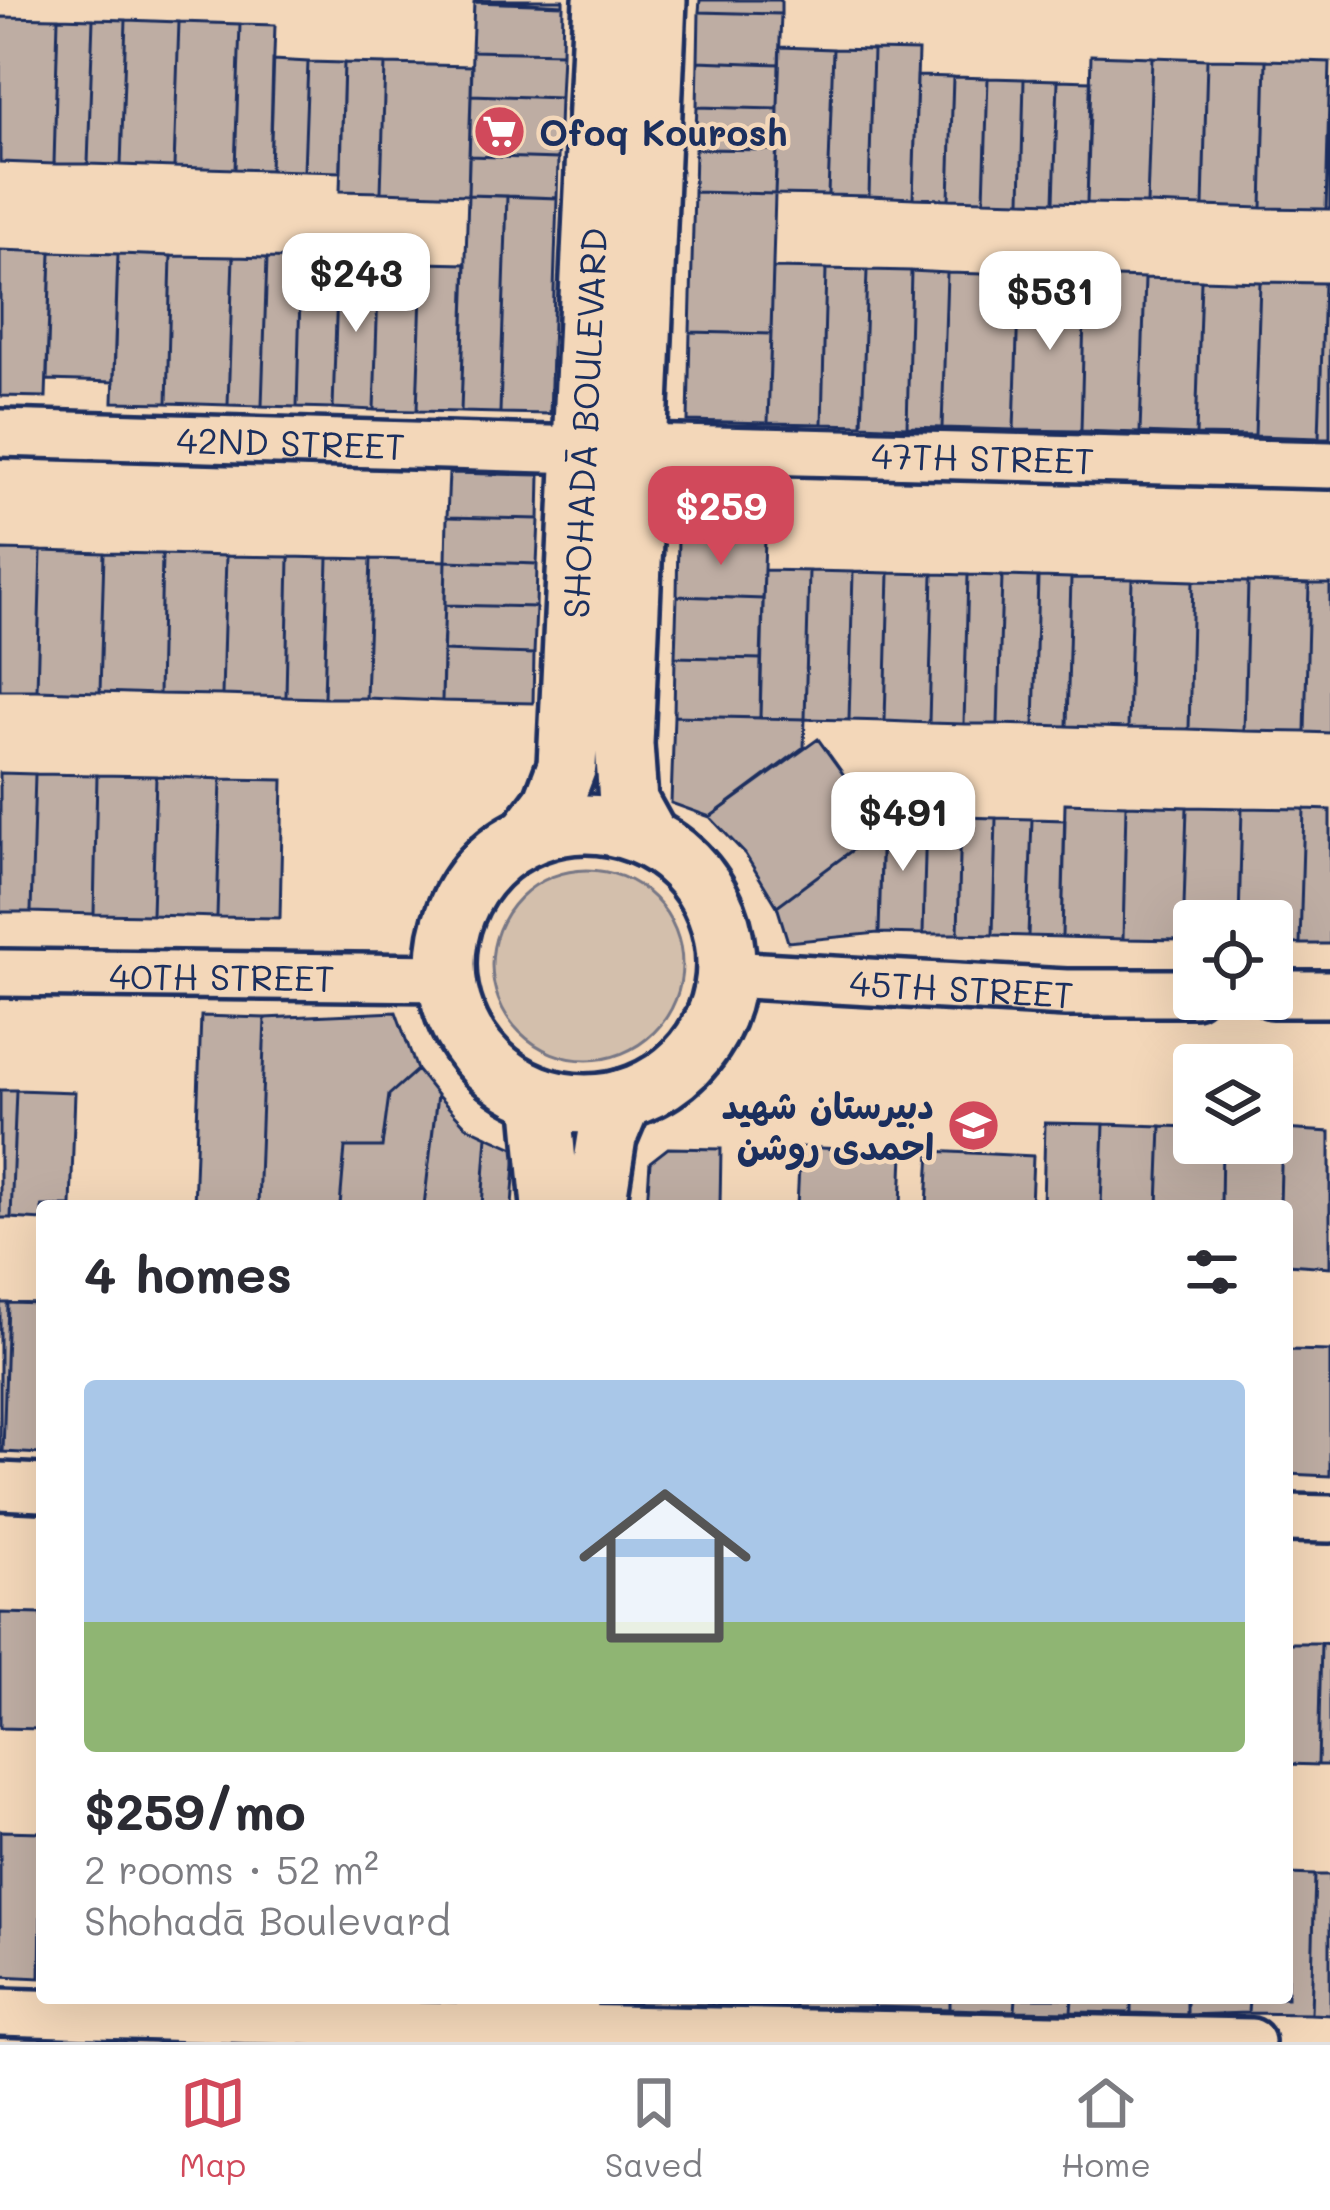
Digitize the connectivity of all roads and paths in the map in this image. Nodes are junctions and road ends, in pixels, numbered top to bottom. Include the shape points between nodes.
1 (603, 0) edge
2 (657, 0) edge
3 (0, 433) edge
4 (610, 449) junction
5 (1330, 465) edge
6 (529, 835) junction
7 (648, 837) junction
8 (0, 973) edge
9 (728, 974) junction
10 (445, 978) junction
11 (1173, 994) edge
12 (1293, 994) edge
13 (1330, 994) edge
14 (541, 1097) junction
15 (623, 1099) junction
16 (550, 1200) edge
17 (597, 1200) edge
18 (0, 1486) edge
19 (36, 1488) edge
20 (1293, 1518) edge
21 (1330, 1519) edge
22 (0, 2012) edge
23 (546, 2023) edge
24 (1252, 2042) edge

1 - 4 main road, SHOHADĀ BOULEVARD
2 - 4 main road, SHOHADĀ BOULEVARD
3 - 4 street, 42ND STREET
4 - 5 street, 47TH STREET
4 - 6 main road, SHOHADĀ BOULEVARD via 566,766 553,803
4 - 7 main road, SHOHADĀ BOULEVARD via 628,801
6 - 7 main road via 571,823
6 - 10 main road via 492,859 464,892 448,934
7 - 9 main road via 686,863 709,893 724,929
8 - 10 street, 40TH STREET
9 - 11 street, 45TH STREET
9 - 15 main road via 717,1018 692,1057 660,1085
10 - 14 main road via 457,1023 483,1060
12 - 13 street
14 - 15 main road
14 - 16 main road
15 - 17 main road via 607,1137
18 - 19 street
20 - 21 street
22 - 23 street
23 - 24 street

